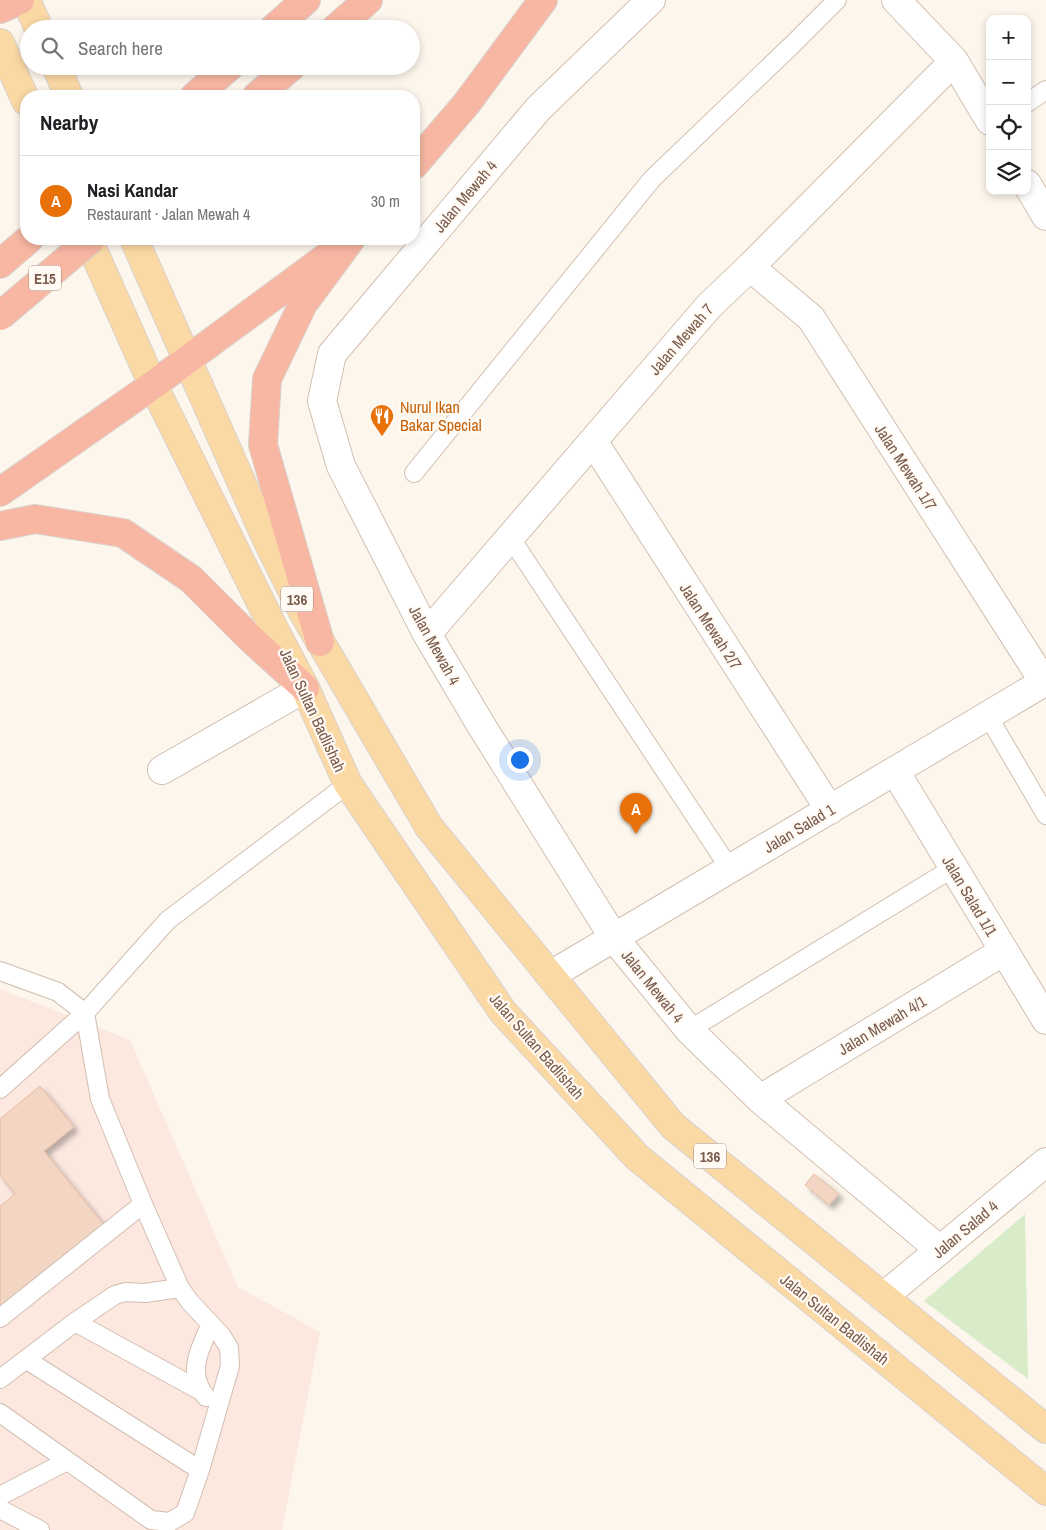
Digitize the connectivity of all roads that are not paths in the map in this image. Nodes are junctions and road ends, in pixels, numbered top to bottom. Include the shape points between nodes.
1 (20, 0) edge
2 (26, 0) edge
3 (306, 0) edge
4 (368, 0) edge
5 (543, 0) edge
6 (651, 0) edge
7 (836, 0) edge
8 (896, 0) edge
9 (0, 9) edge
10 (35, 20) edge
11 (283, 20) edge
12 (345, 20) edge
13 (0, 43) edge
14 (954, 61) junction
15 (60, 75) edge
16 (282, 75) edge
17 (21, 90) edge
18 (66, 90) edge
19 (264, 90) edge
20 (1046, 90) edge
21 (1031, 100) edge
22 (986, 114) edge
23 (420, 158) edge
24 (1031, 191) edge
25 (1046, 216) edge
26 (22, 245) edge
27 (82, 245) edge
28 (92, 245) edge
29 (137, 245) edge
30 (342, 245) edge
31 (346, 245) edge
32 (0, 264) edge
33 (750, 267) junction
34 (0, 316) edge
35 (188, 359) junction
36 (153, 385) junction
37 (592, 441) junction
38 (414, 473) dead end
39 (0, 492) edge
40 (0, 526) edge
41 (510, 537) junction
42 (427, 634) junction
43 (320, 642) junction
44 (1045, 681) edge
45 (305, 688) junction
46 (988, 716) junction
47 (162, 770) dead end
48 (895, 771) junction
49 (348, 784) junction
50 (830, 810) junction
51 (1046, 815) edge
52 (953, 868) junction
53 (730, 869) junction
54 (614, 938) junction
55 (1004, 951) junction
56 (0, 971) edge
57 (551, 975) junction
58 (85, 1013) junction
59 (1046, 1020) edge
60 (689, 1030) junction
61 (0, 1089) edge
62 (760, 1099) junction
63 (1046, 1162) edge
64 (143, 1204) junction
65 (940, 1250) junction
66 (180, 1288) junction
67 (883, 1297) junction
68 (0, 1318) edge
69 (75, 1322) junction
70 (211, 1324) junction
71 (26, 1360) junction
72 (0, 1379) edge
73 (201, 1391) junction
74 (217, 1412) junction
75 (0, 1413) edge
76 (1046, 1429) edge
77 (67, 1460) junction
78 (200, 1470) junction
79 (1046, 1491) edge
80 (0, 1496) edge
81 (0, 1509) edge
82 (185, 1513) junction
83 (40, 1530) edge
84 (178, 1530) edge

1 - 9 highway
2 - 10 main road
3 - 11 highway
4 - 12 highway
5 - 23 highway via 467,103
6 - 42 street, Jalan Mewah 4 via 538,109 332,354 322,401 341,466
7 - 38 lane via 652,180
8 - 14 street
13 - 17 main road
14 - 22 street
14 - 33 street, Jalan Mewah 7
15 - 18 main road
16 - 19 highway
20 - 21 lane
24 - 25 street
26 - 32 highway, E15
27 - 34 highway, E15, bridge
28 - 36 main road, 136
29 - 35 main road, 136
30 - 35 highway
31 - 43 highway via 304,304 267,378 263,444
33 - 37 street, Jalan Mewah 7 via 709,306
33 - 44 street, Jalan Mewah 1/7 via 811,318
35 - 36 highway
35 - 43 main road, 136 via 267,540
36 - 39 highway
36 - 45 main road, Jalan Sultan Badlishah / 136
37 - 41 street, Jalan Mewah 7
37 - 50 street, Jalan Mewah 2/7
40 - 45 highway via 35,519 123,533 191,579
41 - 42 street, Jalan Mewah 7
41 - 53 lane
42 - 54 street, Jalan Mewah 4
43 - 57 main road, 136 via 429,827
44 - 46 street, Jalan Salad 1
45 - 47 street
45 - 49 main road, Jalan Sultan Badlishah / 136
46 - 48 street, Jalan Salad 1
46 - 51 lane
48 - 50 street, Jalan Salad 1
48 - 52 street, Jalan Salad 1/1
49 - 58 lane via 168,920
49 - 79 main road, Jalan Sultan Badlishah / 136 via 503,1012 637,1157
50 - 53 street, Jalan Salad 1
52 - 55 street, Jalan Salad 1/1
52 - 60 lane
53 - 54 street, Jalan Salad 1
54 - 57 street, Jalan Salad 1
54 - 60 street, Jalan Mewah 4
55 - 59 street, Jalan Salad 1/1
55 - 62 street, Jalan Mewah 4/1
56 - 58 lane via 58,992
57 - 67 main road, 136 via 673,1126
58 - 61 lane
58 - 64 lane via 100,1099
60 - 62 street, Jalan Mewah 4
62 - 65 street, Jalan Mewah 4
63 - 65 street, Jalan Salad 4
64 - 66 lane
64 - 68 lane
65 - 67 street, Jalan Salad 4
66 - 69 lane via 114,1295
66 - 70 lane
67 - 76 main road, 136
69 - 71 lane
69 - 73 lane
70 - 73 lane via 197,1353 196,1372
70 - 74 lane via 229,1348 230,1366
71 - 72 lane
71 - 78 lane
73 - 74 lane
74 - 78 lane
75 - 77 lane
77 - 80 lane
77 - 82 lane via 151,1520 170,1522
78 - 82 lane
81 - 83 lane
82 - 84 lane

